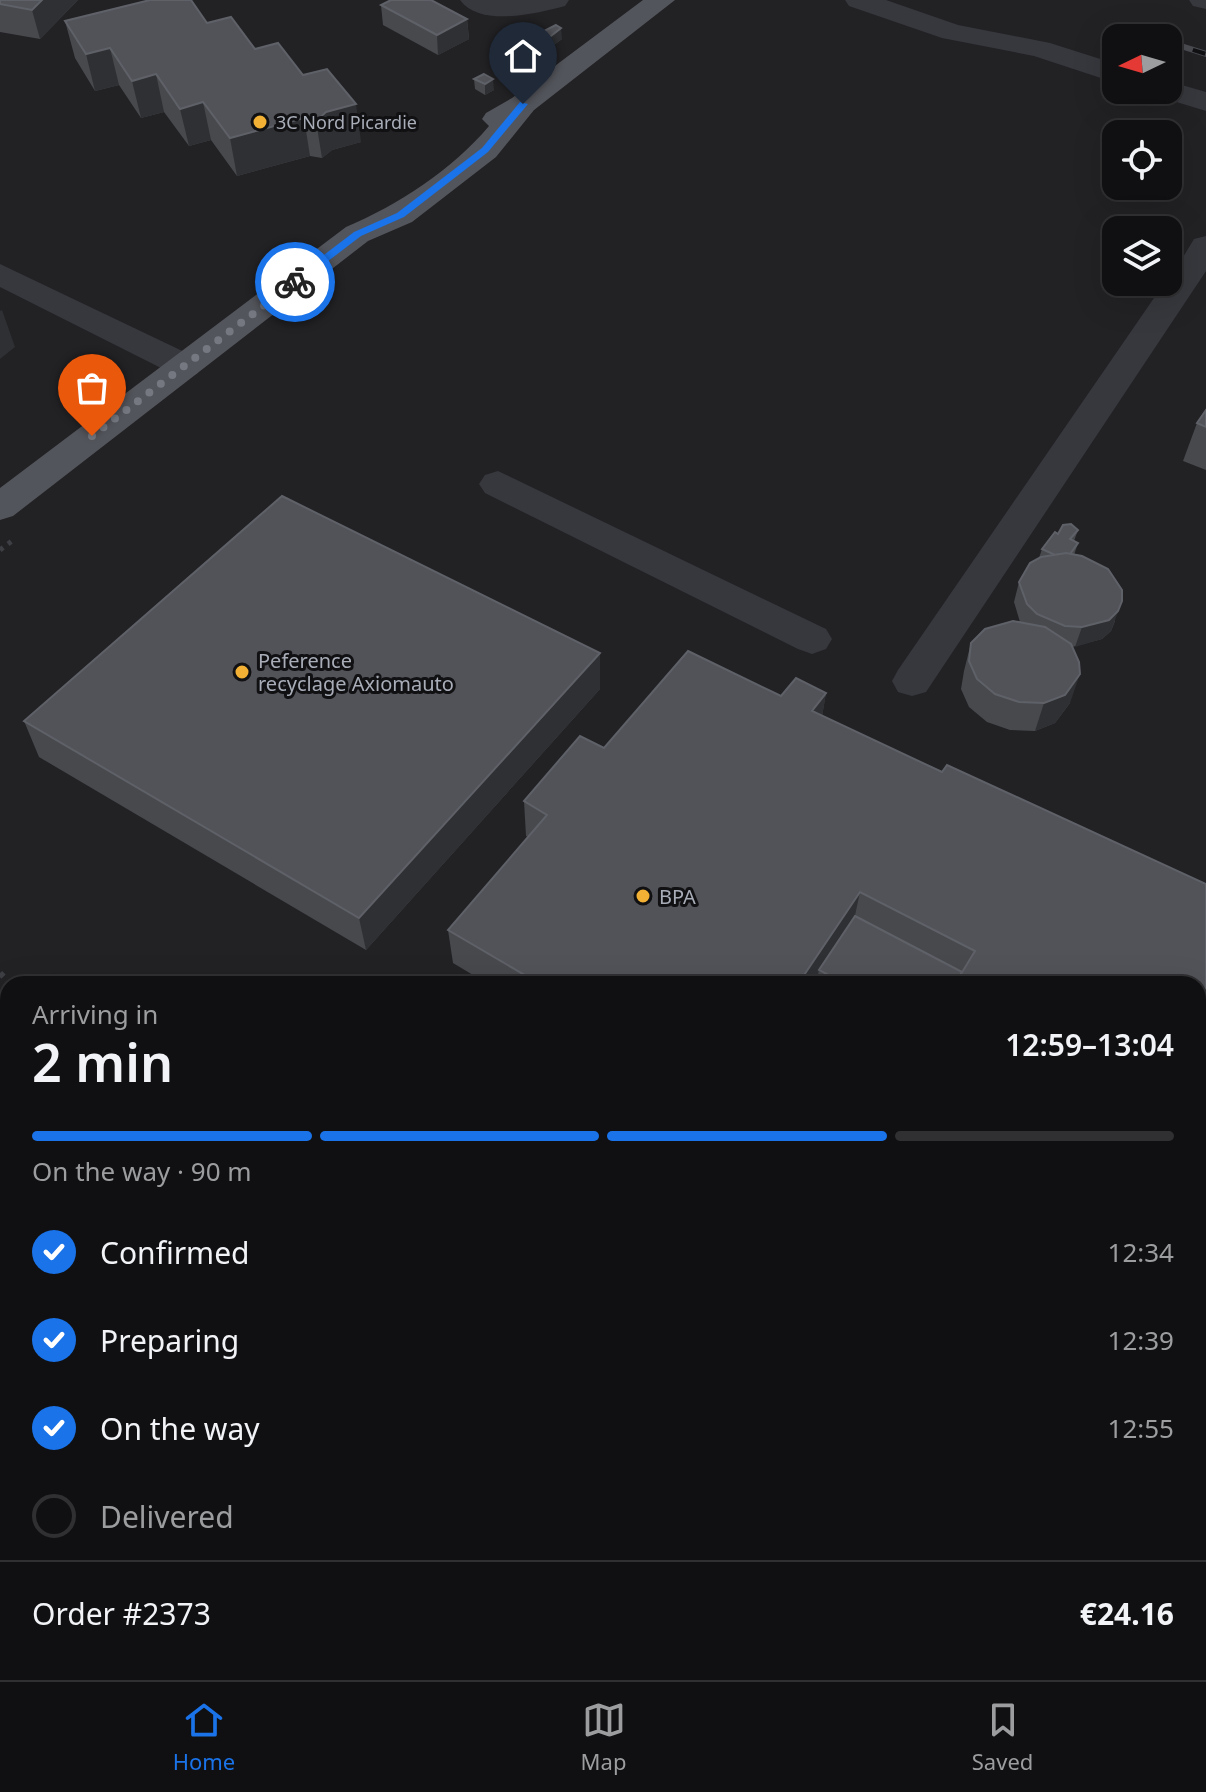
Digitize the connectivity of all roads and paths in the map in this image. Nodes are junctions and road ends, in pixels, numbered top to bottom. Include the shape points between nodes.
1 (474, 0) edge
2 (555, 0) edge
3 (661, 0) edge
4 (859, 0) edge
5 (1102, 69) edge
6 (1182, 95) edge
7 (1206, 102) edge
8 (1206, 246) edge
9 (0, 274) edge
10 (185, 366) junction
11 (498, 484) dead end
12 (0, 507) edge
13 (812, 639) dead end
14 (912, 681) dead end

1 - 2 street via 495,10
3 - 10 main road via 523,104 485,150 401,215 357,234
4 - 5 street via 952,32 1040,49
6 - 7 street
8 - 14 street
9 - 10 street
10 - 12 main road
11 - 13 street

